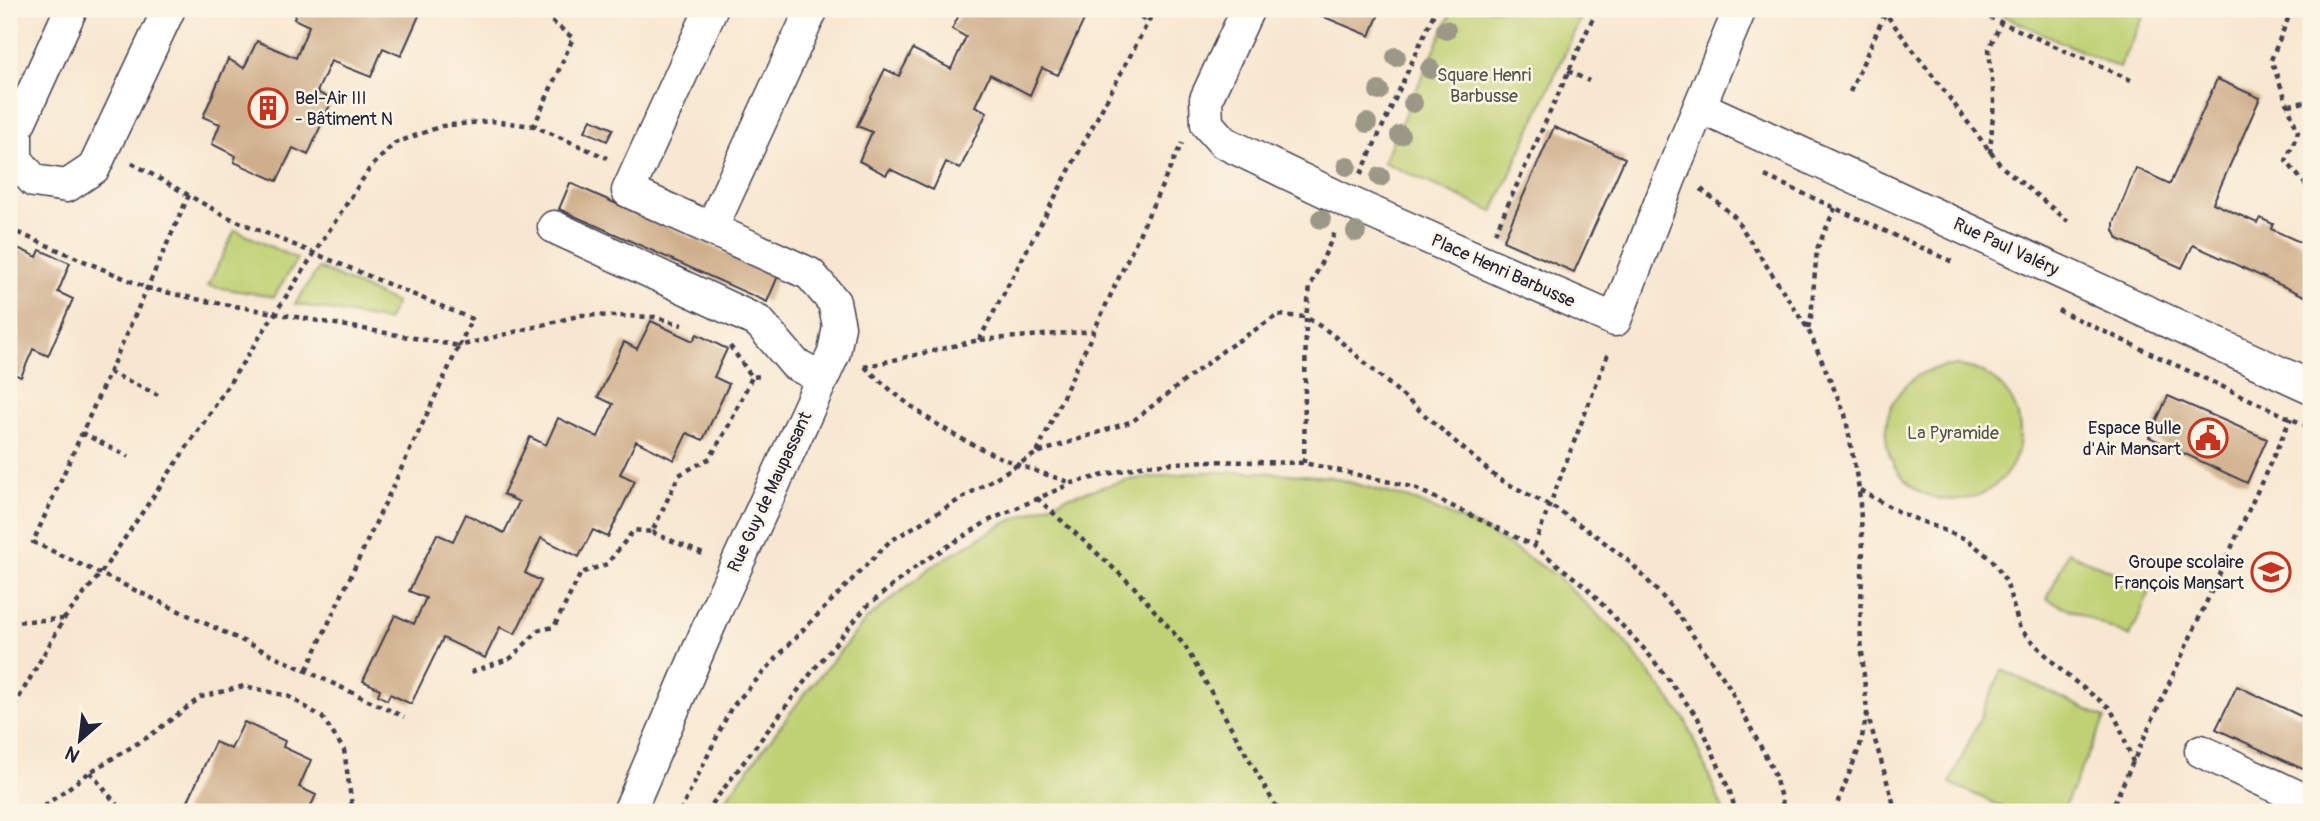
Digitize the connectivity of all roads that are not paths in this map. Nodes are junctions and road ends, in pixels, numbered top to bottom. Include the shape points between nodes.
1 (71, 9) edge
2 (169, 9) edge
3 (711, 9) edge
4 (812, 9) edge
5 (1248, 9) edge
6 (1740, 9) edge
7 (1700, 107) junction
8 (12, 160) edge
9 (554, 228) dead end
10 (711, 229) junction
11 (817, 365) junction
12 (2309, 386) edge
13 (2201, 751) dead end
14 (2311, 803) edge
15 (629, 812) edge

1 - 8 street via 16,130
2 - 8 street via 94,167 67,187 34,181
3 - 10 street, Rue Guy de Maupassant via 628,191
4 - 10 street
5 - 7 street, Place Henri Barbusse via 1206,99 1208,124 1223,142 1615,320
6 - 7 street
7 - 12 street, Rue Paul Valéry
9 - 11 street via 759,322
10 - 11 street, Rue Guy de Maupassant via 810,274 834,302 839,326
11 - 15 street, Rue Guy de Maupassant
13 - 14 street

